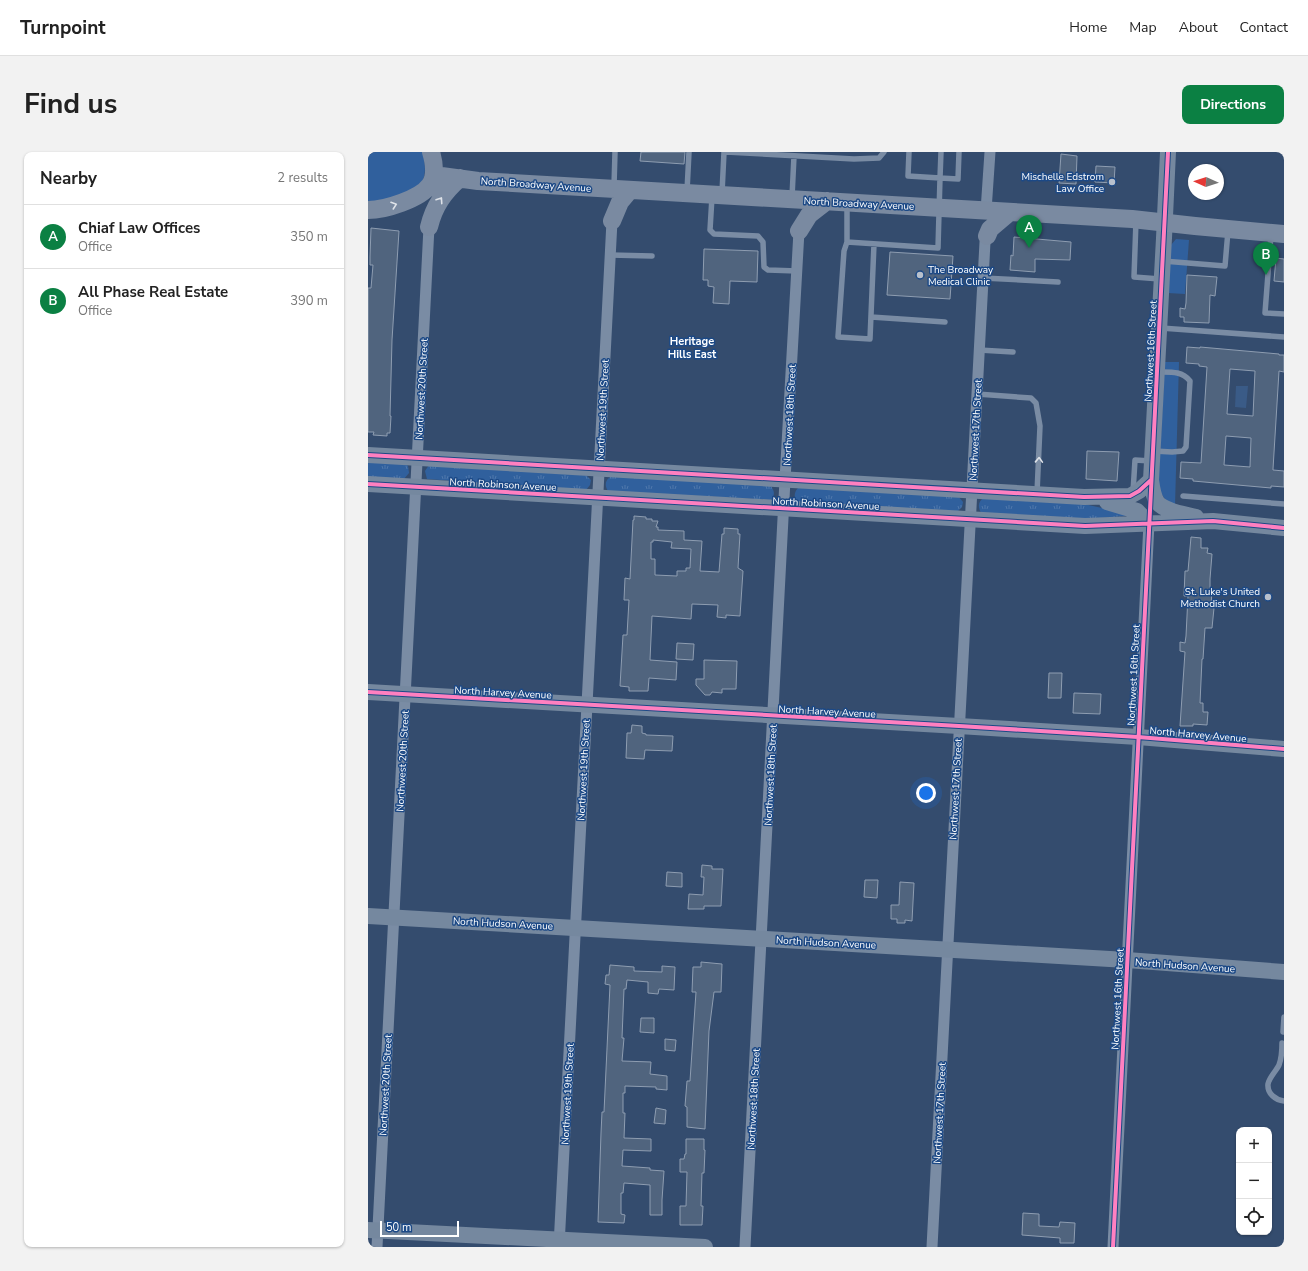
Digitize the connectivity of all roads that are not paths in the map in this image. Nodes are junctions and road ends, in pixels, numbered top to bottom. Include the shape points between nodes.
1 (431, 152) edge
2 (615, 152) edge
3 (689, 152) edge
4 (725, 152) edge
5 (884, 152) edge
6 (909, 152) edge
7 (940, 152) edge
8 (959, 152) edge
9 (990, 152) edge
10 (1168, 152) edge
11 (794, 156) junction
12 (434, 175) junction
13 (460, 178) junction
14 (940, 178) junction
15 (622, 189) junction
16 (687, 193) junction
17 (717, 195) junction
18 (792, 199) junction
19 (827, 202) junction
20 (847, 203) junction
21 (940, 208) junction
22 (368, 210) edge
23 (986, 211) junction
24 (1010, 212) junction
25 (1136, 220) junction
26 (612, 221) joint
27 (1164, 222) junction
28 (429, 227) joint
29 (1228, 229) junction
30 (799, 231) joint
31 (1278, 234) edge
32 (987, 236) joint
33 (847, 242) junction
34 (874, 244) junction
35 (610, 255) junction
36 (652, 256) dead end
37 (1163, 261) junction
38 (797, 270) junction
39 (983, 278) junction
40 (1162, 279) junction
41 (1058, 282) dead end
42 (1284, 314) edge
43 (871, 317) junction
44 (945, 322) dead end
45 (1159, 328) junction
46 (1284, 337) edge
47 (979, 350) junction
48 (1013, 352) dead end
49 (1157, 371) junction
50 (977, 394) junction
51 (368, 455) edge
52 (1152, 456) junction
53 (418, 458) junction
54 (599, 468) junction
55 (785, 480) junction
56 (1151, 480) junction
57 (368, 484) edge
58 (416, 487) junction
59 (972, 490) junction
60 (1037, 494) junction
61 (1133, 494) junction
62 (1183, 496) dead end
63 (1084, 497) junction
64 (597, 498) junction
65 (1284, 504) edge
66 (784, 508) junction
67 (970, 519) junction
68 (1213, 521) junction
69 (1149, 523) junction
70 (1284, 528) edge
71 (368, 692) edge
72 (405, 694) junction
73 (587, 704) junction
74 (773, 716) junction
75 (959, 726) junction
76 (1138, 737) junction
77 (1284, 749) edge
78 (368, 916) edge
79 (394, 917) junction
80 (575, 928) junction
81 (762, 938) junction
82 (947, 949) junction
83 (1127, 960) junction
84 (1284, 972) edge
85 (1284, 1016) edge
86 (1283, 1032) dead end
87 (1282, 1043) dead end
88 (1284, 1101) edge
89 (373, 1230) edge
90 (559, 1243) edge
91 (649, 1245) edge
92 (377, 1247) edge
93 (705, 1247) edge
94 (745, 1247) edge
95 (932, 1247) edge
96 (1113, 1247) edge

1 - 12 main road
2 - 15 lane
3 - 16 lane
4 - 11 lane
4 - 17 lane
5 - 11 lane via 879,158 873,159
6 - 14 lane via 908,176
7 - 14 lane
8 - 14 lane via 958,179
9 - 23 street
10 - 27 street, Northwest 16th Street
11 - 18 lane
12 - 13 main road, North Broadway Avenue
22 -> 12 main road via 395,205 419,195 430,185
13 - 15 main road, North Broadway Avenue
28 -> 13 main road via 434,210 448,189
14 - 21 lane
15 - 16 main road, North Broadway Avenue
15 - 26 main road
16 - 17 main road, North Broadway Avenue
17 - 18 main road, North Broadway Avenue
17 - 38 lane via 710,230 714,234 758,236 763,242 764,267 768,270
18 - 19 main road, North Broadway Avenue
19 - 20 main road, North Broadway Avenue
19 - 30 main road via 809,215
20 - 21 main road, North Broadway Avenue
20 - 33 lane
21 - 23 main road, North Broadway Avenue
21 - 34 lane via 938,248
23 - 24 main road, North Broadway Avenue
24 - 25 main road, North Broadway Avenue
24 - 32 main road via 990,229
25 - 27 main road, North Broadway Avenue
25 - 40 lane via 1134,277
26 - 35 street, Northwest 19th Street
27 - 29 main road, North Broadway Avenue
27 - 37 street, Northwest 16th Street
28 - 53 street, Northwest 20th Street
29 - 31 main road, North Broadway Avenue
29 - 37 lane via 1225,266
30 - 38 street, Northwest 18th Street
31 - 42 lane via 1265,312
32 - 39 street, Northwest 17th Street
33 - 34 lane
33 - 43 lane via 844,251 838,337 870,339
34 - 43 lane
35 - 36 lane
35 - 54 street, Northwest 19th Street
37 - 40 street, Northwest 16th Street
38 - 55 street, Northwest 18th Street
39 - 41 lane
39 - 47 street, Northwest 17th Street
40 - 45 street, Northwest 16th Street
43 - 44 lane
45 - 46 lane
45 - 49 street, Northwest 16th Street
47 - 48 lane
47 - 50 street, Northwest 17th Street
49 - 52 street, Northwest 16th Street
49 - 52 lane via 1176,372 1190,381 1186,447 1183,451
50 - 59 street, Northwest 17th Street
60 -> 50 lane via 1040,426 1036,403 1031,398
51 - 53 street, North Robinson Avenue
52 - 56 street, Northwest 16th Street
52 - 61 lane via 1136,460
53 - 54 street, North Robinson Avenue
53 - 58 street, Northwest 20th Street
54 - 55 street, North Robinson Avenue
54 - 64 street, Northwest 19th Street
55 - 59 street, North Robinson Avenue
55 - 66 street, Northwest 18th Street
56 - 61 street
56 - 68 street, Northwest 16th Street via 1154,498 1160,506
57 - 58 street, North Robinson Avenue
58 - 64 street, North Robinson Avenue
58 - 72 street, Northwest 20th Street
59 - 60 street, North Robinson Avenue
59 - 67 street, Northwest 17th Street
60 - 63 street, North Robinson Avenue
61 - 63 street via 1120,497
62 - 65 lane
63 - 69 street via 1133,509
64 - 66 street, North Robinson Avenue
64 - 73 street, Northwest 19th Street
66 - 67 street, North Robinson Avenue
66 - 74 street, Northwest 18th Street
67 - 69 street, North Robinson Avenue via 1085,526
67 - 75 street, Northwest 17th Street
68 - 69 street, North Robinson Avenue
68 - 70 street, North Robinson Avenue
69 - 76 street, Northwest 16th Street
71 - 72 street, North Harvey Avenue
72 - 73 street, North Harvey Avenue
72 - 79 street, Northwest 20th Street
73 - 74 street, North Harvey Avenue
73 - 80 street, Northwest 19th Street
74 - 75 street, North Harvey Avenue
74 - 81 street, Northwest 18th Street
75 - 76 street, North Harvey Avenue
75 - 82 street, Northwest 17th Street
76 - 77 street, North Harvey Avenue
76 - 83 street, Northwest 16th Street
78 - 79 street, North Hudson Avenue
79 - 80 street, North Hudson Avenue
79 - 89 street, Northwest 20th Street
80 - 81 street, North Hudson Avenue
80 - 90 street, Northwest 19th Street
81 - 82 street, North Hudson Avenue
81 - 94 street, Northwest 18th Street
82 - 83 street, North Hudson Avenue
82 - 95 street, Northwest 17th Street
83 - 84 street, North Hudson Avenue
83 - 96 street, Northwest 16th Street
85 - 86 lane
87 - 88 lane via 1279,1065 1268,1084 1269,1093
89 - 90 street
89 - 92 street, Northwest 20th Street
90 - 91 street
91 - 93 street

